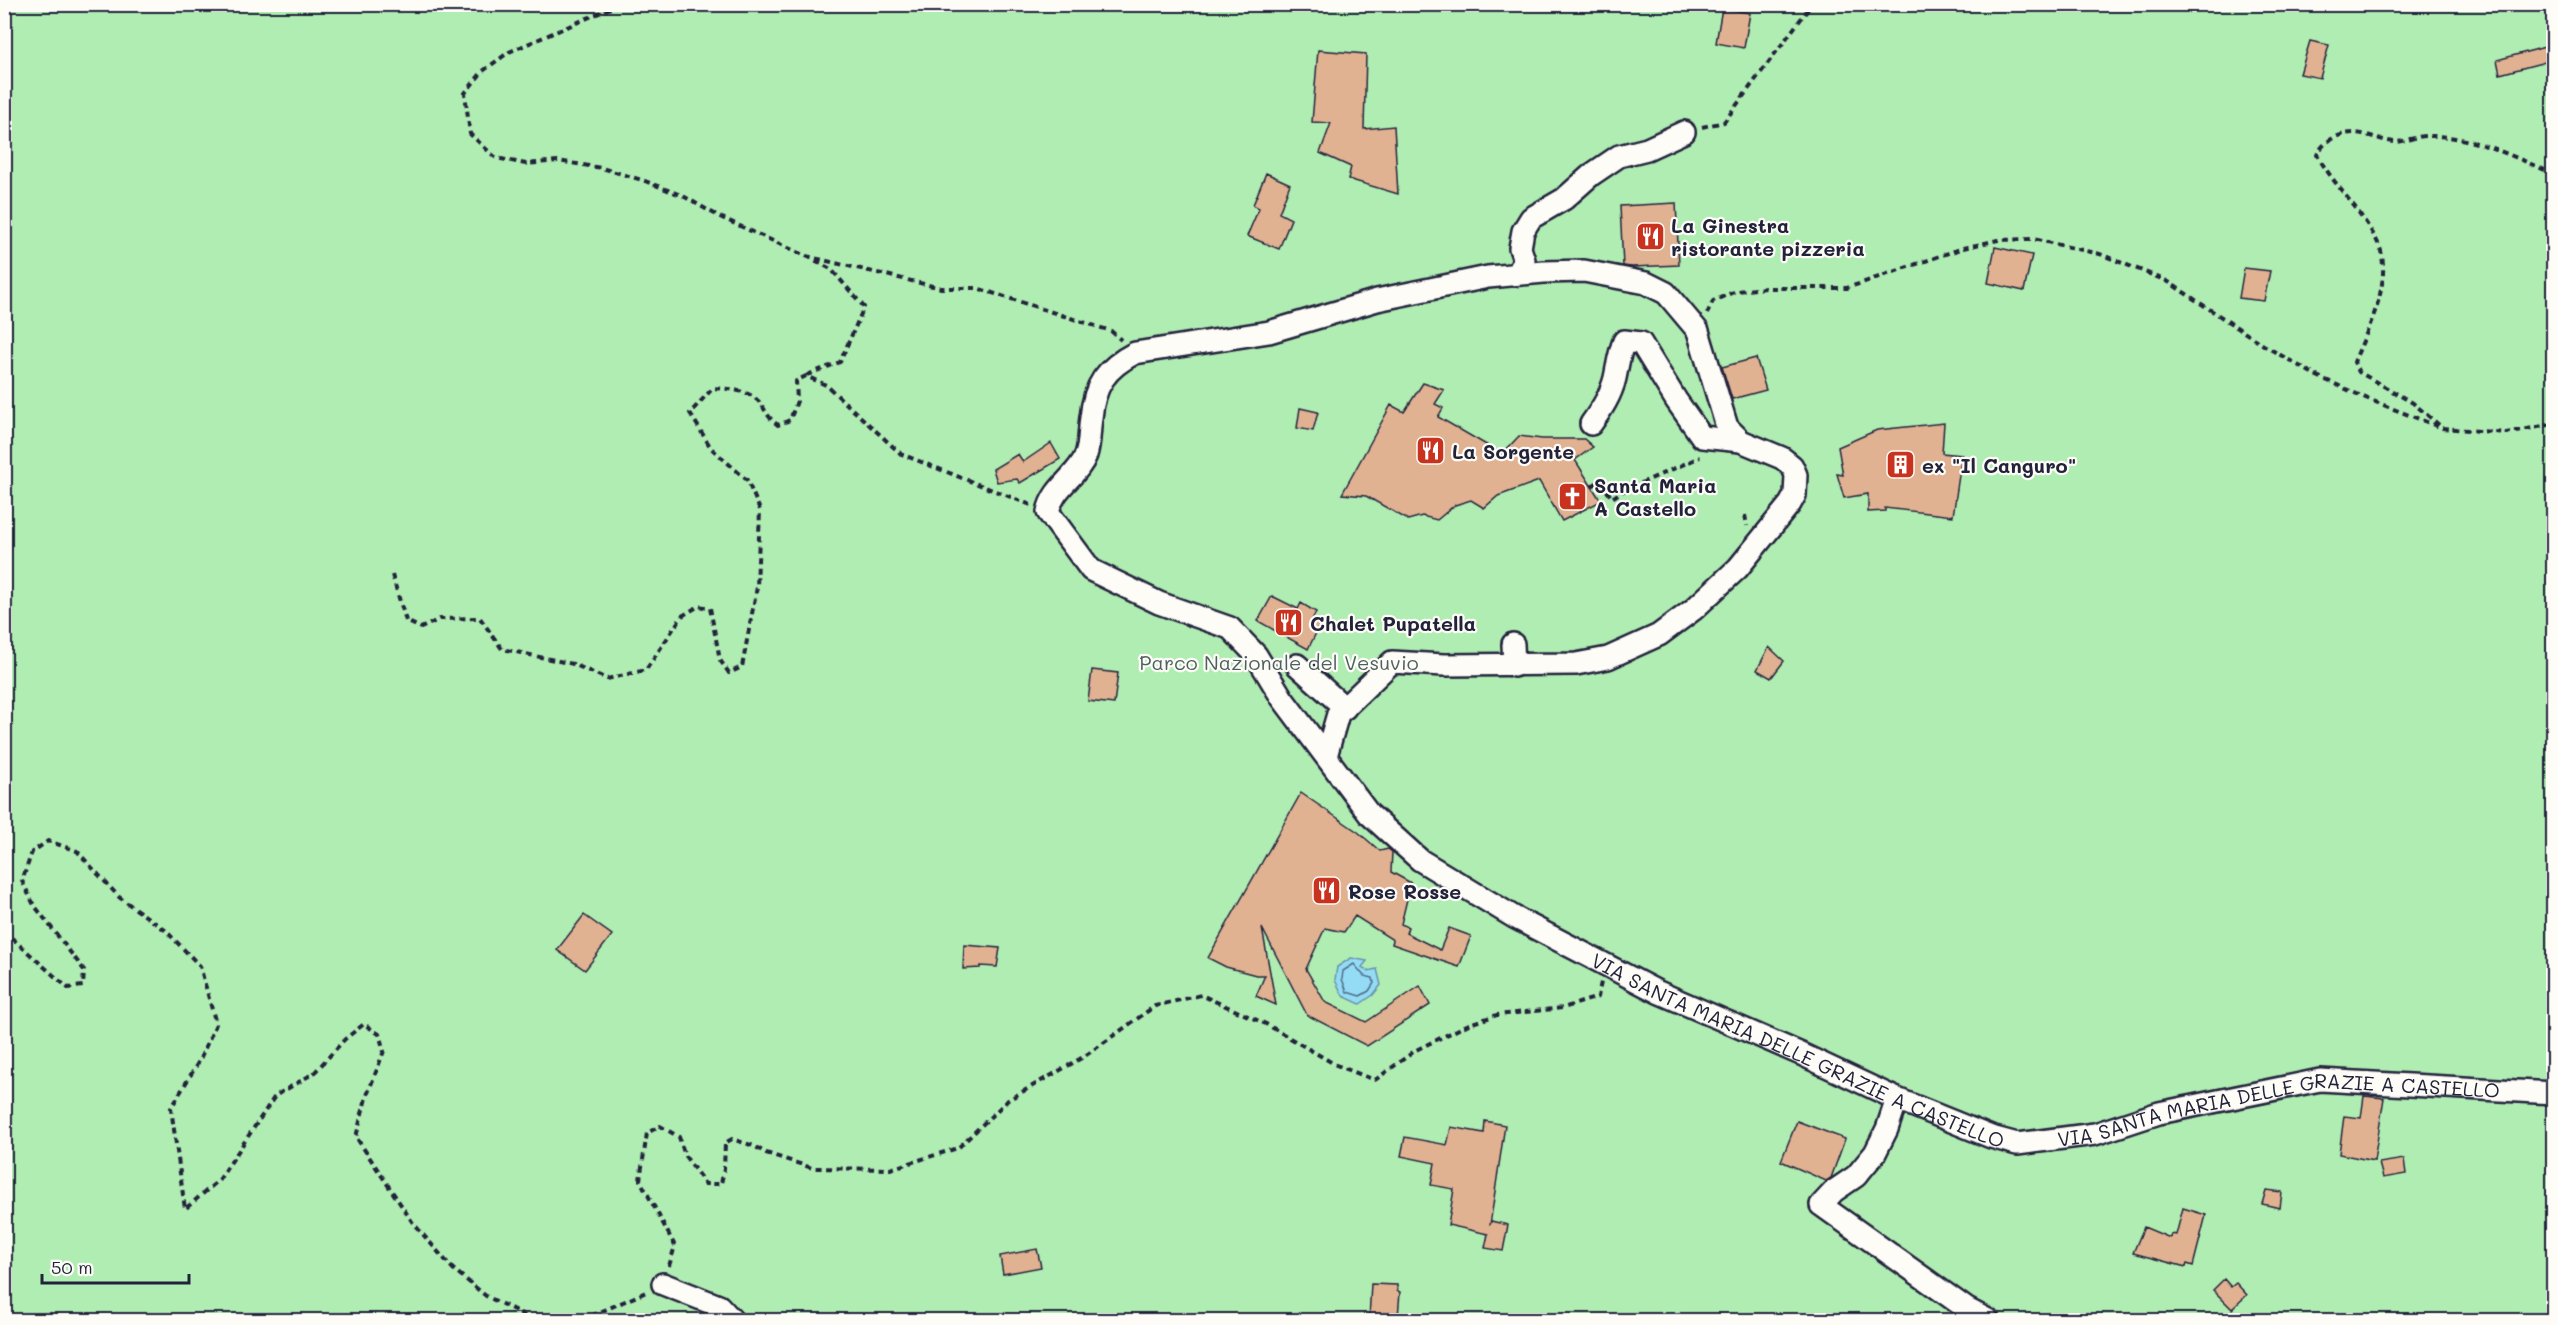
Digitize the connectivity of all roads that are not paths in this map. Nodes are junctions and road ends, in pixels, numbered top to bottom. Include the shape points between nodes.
1 (1684, 132) road end
2 (1518, 274) junction
3 (1592, 424) dead end
4 (1741, 441) junction
5 (1513, 644) dead end
6 (1298, 665) dead end
7 (1514, 666) junction
8 (1345, 708) junction
9 (1326, 756) junction
10 (2553, 1093) edge
11 (1896, 1100) junction
12 (663, 1284) road end
13 (732, 1320) edge
14 (1988, 1320) edge

1 - 2 street via 1647,149 1618,156 1564,199 1531,218 1523,231 1520,248 1524,260
2 - 4 street via 1584,271 1647,283 1666,293 1698,331 1727,427
2 - 9 street, VIA SANTA MARIA DELLE GRAZIE A CASTELLO via 1377,300 1269,332 1135,353 1121,360 1099,382 1086,456 1051,499 1048,512 1091,570 1159,603 1230,628 1256,655 1282,698
3 - 4 street via 1606,403 1624,341 1641,343 1702,437
4 - 7 street via 1782,458 1792,466 1797,485 1790,504 1738,568 1659,635 1608,658 1576,664
5 - 7 street
6 - 8 street
7 - 8 street via 1392,662
8 - 9 street via 1338,714
9 - 11 street, VIA SANTA MARIA DELLE GRAZIE A CASTELLO via 1369,814 1420,860 1514,917 1658,992 1802,1054
10 - 11 street, VIA SANTA MARIA DELLE GRAZIE A CASTELLO via 2320,1080 2160,1113 2095,1134 2017,1144
11 - 14 street via 1875,1154 1821,1205
12 - 13 street via 719,1306

